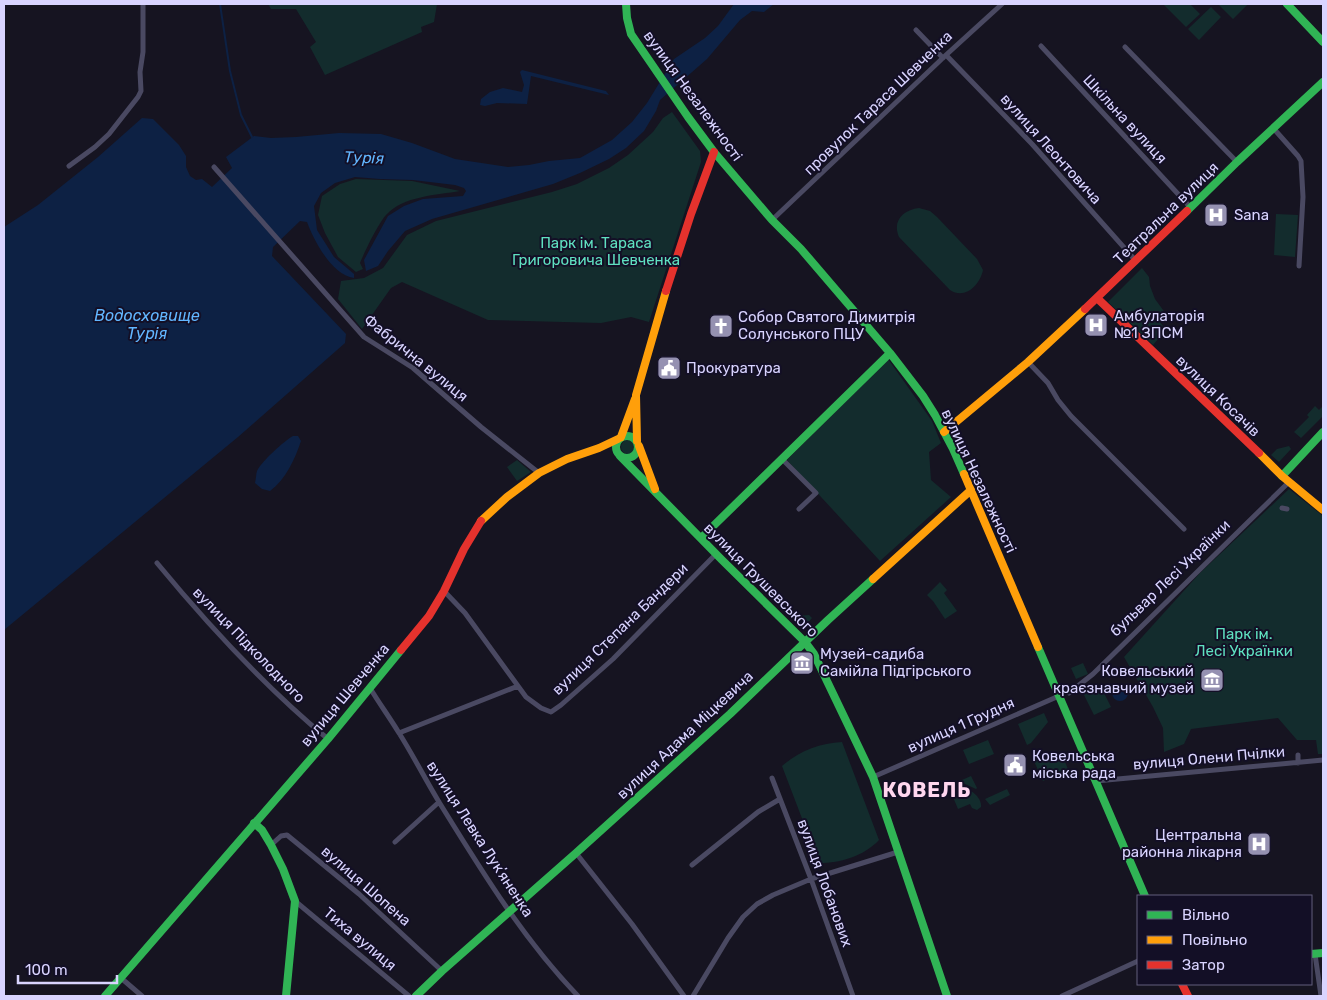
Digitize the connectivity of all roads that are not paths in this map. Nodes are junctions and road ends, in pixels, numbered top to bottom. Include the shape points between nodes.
1 (143, 4) edge
2 (626, 4) edge
3 (1002, 4) edge
4 (1287, 4) edge
5 (916, 30) dead end
6 (1323, 42) edge
7 (1041, 46) dead end
8 (1125, 47) dead end
9 (945, 56) junction
10 (1323, 82) edge
11 (1274, 129) junction
12 (714, 152) junction
13 (1237, 162) junction
14 (69, 166) dead end
15 (214, 167) dead end
16 (1191, 208) junction
17 (772, 220) junction
18 (1136, 261) junction
19 (1299, 266) dead end
20 (1098, 298) junction
21 (890, 353) junction
22 (1028, 362) junction
23 (636, 395) junction
24 (944, 432) junction
25 (1323, 432) edge
26 (620, 438) junction
27 (638, 443) junction
28 (599, 448) junction
29 (619, 455) junction
30 (782, 459) junction
31 (539, 473) junction
32 (1282, 476) junction
33 (1289, 482) junction
34 (971, 490) junction
35 (657, 493) junction
36 (799, 509) dead end
37 (1323, 510) edge
38 (1184, 529) dead end
39 (701, 538) junction
40 (716, 554) junction
41 (157, 563) dead end
42 (444, 591) junction
43 (805, 642) junction
44 (518, 686) junction
45 (370, 688) junction
46 (1069, 693) dead end
47 (1059, 696) junction
48 (399, 734) junction
49 (328, 739) junction
50 (1298, 755) dead end
51 (1323, 760) edge
52 (1298, 763) junction
53 (873, 777) junction
54 (772, 778) dead end
55 (1096, 781) junction
56 (780, 799) junction
57 (439, 802) junction
58 (254, 823) junction
59 (396, 842) dead end
60 (271, 845) junction
61 (898, 852) junction
62 (576, 854) junction
63 (692, 865) dead end
64 (811, 879) junction
65 (1144, 895) edge
66 (294, 901) junction
67 (508, 911) junction
68 (1316, 954) edge
69 (1137, 961) edge
70 (442, 971) junction
71 (121, 978) junction
72 (105, 996) edge
73 (142, 996) edge
74 (286, 996) edge
75 (409, 996) edge
76 (416, 996) edge
77 (578, 996) edge
78 (684, 996) edge
79 (693, 996) edge
80 (853, 996) edge
81 (947, 996) edge
82 (1062, 996) edge
83 (1321, 996) edge

1 - 14 street via 141,91 109,134
2 - 12 street, вулиця Незалежності via 631,34
3 - 9 street, провулок Тараса Шевченка
4 - 6 street
5 - 9 street, вулиця Леонтовича
7 - 16 street, Шкільна вулиця
8 - 13 street
9 - 17 street, провулок Тараса Шевченка
9 - 18 street, вулиця Леонтовича via 1032,144
10 - 11 street, Театральна вулиця
11 - 13 street, Театральна вулиця
11 - 19 street via 1301,160 1303,197
12 - 17 street, вулиця Незалежності
12 - 23 street via 656,323
13 - 16 street, Театральна вулиця
15 - 31 street, Фабрична вулиця via 364,337 413,368
16 - 18 street, Театральна вулиця
17 - 21 street, вулиця Незалежності
18 - 20 street, Театральна вулиця
20 - 22 street, Театральна вулиця
20 - 32 street, вулиця Косачів
21 - 24 street, вулиця Незалежності via 923,396
21 - 30 street
22 - 24 street, Театральна вулиця
22 - 38 street via 1048,383 1071,416
23 - 26 street
23 - 27 street, вулиця Грушевського
24 - 34 street, вулиця Незалежності
25 - 32 street
26 - 27 street via 632,436
26 - 28 street, вулиця Шевченка
26 - 29 street via 615,446
27 - 29 street via 635,455 628,458
27 - 35 street, вулиця Грушевського
28 - 29 street
28 - 31 street, вулиця Шевченка
29 - 35 street
30 - 36 street via 816,493
30 - 39 street
31 - 42 street, вулиця Шевченка via 482,519
32 - 33 street, вулиця Косачів
33 - 37 street, вулиця Косачів
33 - 46 street, бульвар Лесі Українки via 1093,674
34 - 43 street, вулиця Адама Міцкевича
34 - 47 street, вулиця Незалежності
35 - 39 street, вулиця Грушевського
39 - 40 street, вулиця Грушевського
40 - 43 street, вулиця Грушевського
40 - 44 street, вулиця Степана Бандери via 613,658 551,712 526,697
41 - 49 street, вулиця Підколодного via 268,685
42 - 44 street, вулиця Степана Бандери via 465,613
42 - 45 street, вулиця Шевченка via 429,616
43 - 53 street, вулиця Грушевського via 818,662
43 - 62 street, вулиця Адама Міцкевича
44 - 48 street
45 - 48 street, вулиця Левка Лукʼяненка
45 - 49 street, вулиця Шевченка
47 - 53 street, вулиця 1 Грудня
47 - 55 street, вулиця Незалежності
48 - 57 street, вулиця Левка Лукʼяненка
49 - 58 street, вулиця Шевченка
50 - 52 street
51 - 52 street, вулиця Олени Пчілки
52 - 55 street, вулиця Олени Пчілки
53 - 61 street, вулиця Грушевського
54 - 56 street, вулиця Лобанових
55 - 65 street, вулиця Незалежності
56 - 63 street via 758,812
56 - 64 street, вулиця Лобанових
57 - 59 street
57 - 67 street, вулиця Левка Лукʼяненка
58 - 60 street
58 - 71 street, вулиця Шевченка
60 - 66 street
60 - 70 street, вулиця Шопена via 287,835 359,894
61 - 64 street
61 - 81 street, вулиця Грушевського
62 - 67 street, вулиця Адама Міцкевича
62 - 78 street
64 - 79 street via 773,895 743,917
64 - 80 street, вулиця Лобанових
66 - 74 street
66 - 75 street, Тиха вулиця
67 - 70 street, вулиця Адама Міцкевича
67 - 77 street, вулиця Левка Лукʼяненка
68 - 83 street
69 - 82 street
70 - 76 street, вулиця Адама Міцкевича
71 - 72 street, вулиця Шевченка
71 - 73 street

